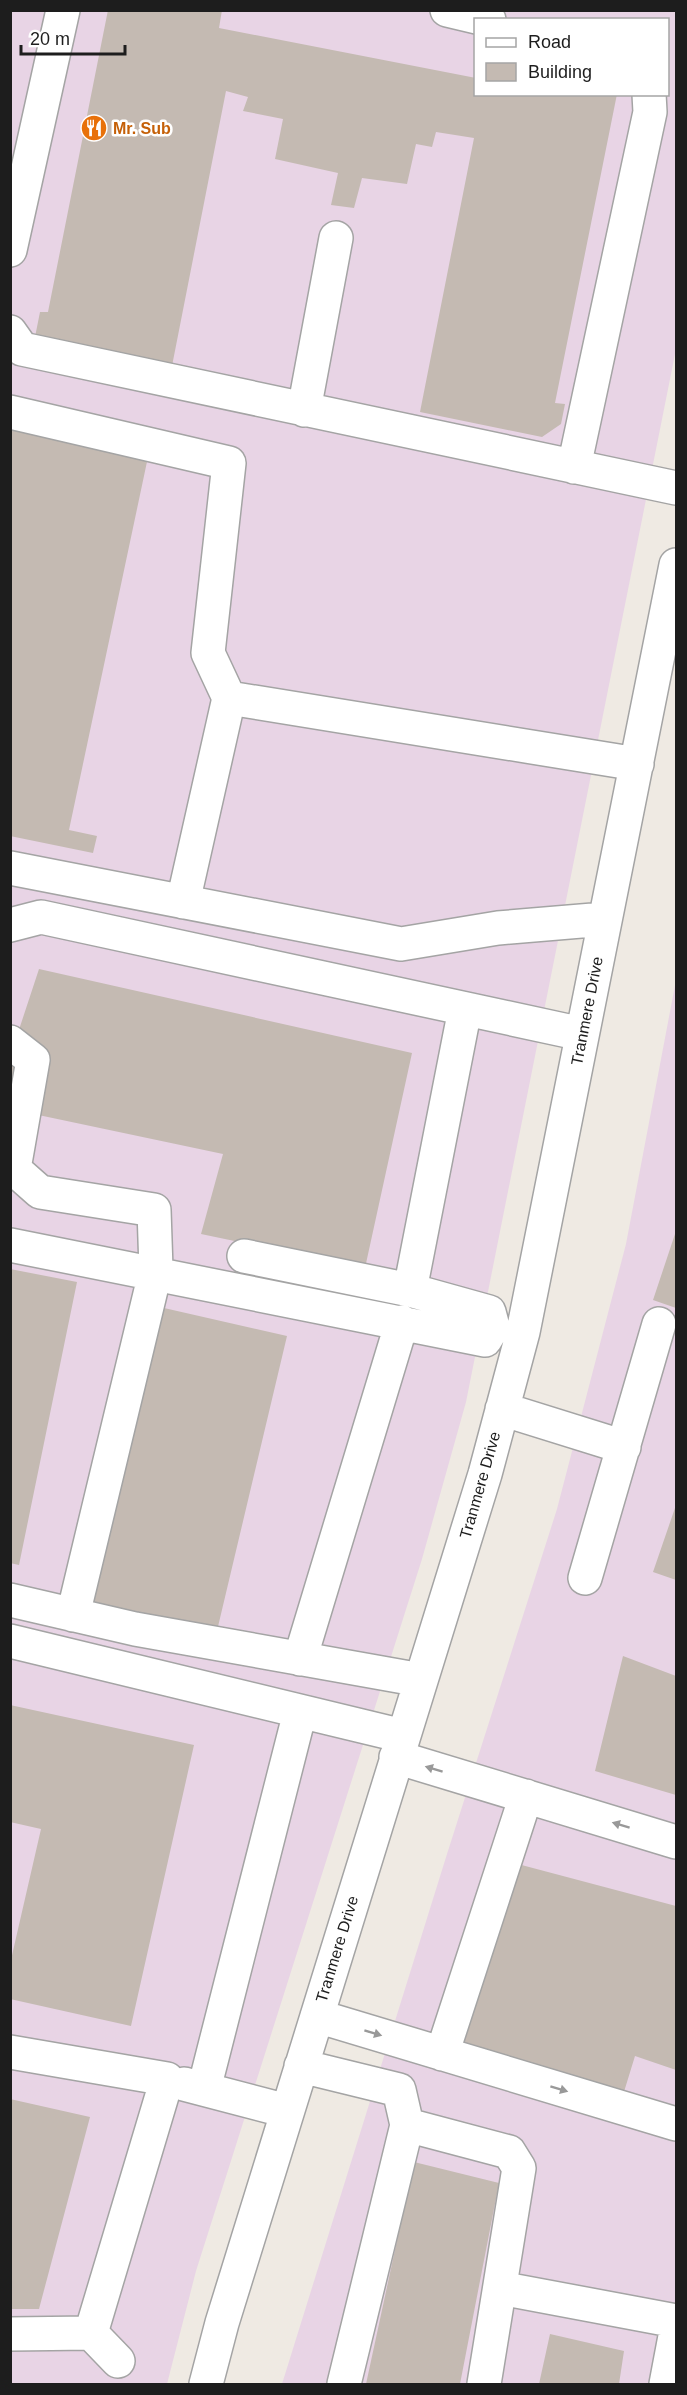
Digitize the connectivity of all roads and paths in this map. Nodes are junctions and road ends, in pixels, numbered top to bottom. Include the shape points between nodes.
1 (63, 10) edge
2 (447, 10) edge
3 (481, 18) edge
4 (649, 96) edge
5 (336, 238) dead end
6 (10, 250) edge
7 (10, 332) edge
8 (304, 410) junction
9 (10, 412) edge
10 (574, 466) junction
11 (676, 488) edge
12 (676, 565) edge
13 (230, 698) junction
14 (637, 764) junction
15 (10, 868) edge
16 (183, 902) junction
17 (605, 919) junction
18 (10, 925) edge
19 (465, 1009) junction
20 (582, 1034) junction
21 (10, 1042) edge
22 (10, 1245) edge
23 (244, 1256) dead end
24 (154, 1276) junction
25 (410, 1290) junction
26 (402, 1322) junction
27 (659, 1324) dead end
28 (508, 1330) junction
29 (502, 1408) junction
30 (624, 1447) junction
31 (585, 1578) dead end
32 (10, 1600) edge
33 (73, 1615) junction
34 (10, 1641) edge
35 (300, 1659) junction
36 (420, 1680) junction
37 (300, 1712) junction
38 (400, 1747) junction
39 (526, 1796) junction
40 (676, 1842) edge
41 (317, 2016) junction
42 (10, 2052) edge
43 (442, 2054) junction
44 (301, 2066) junction
45 (167, 2079) junction
46 (204, 2089) junction
47 (287, 2111) junction
48 (676, 2124) edge
49 (406, 2126) junction
50 (500, 2288) junction
51 (676, 2321) edge
52 (676, 2331) edge
53 (10, 2334) edge
54 (91, 2334) junction
55 (118, 2361) dead end
56 (206, 2385) edge
57 (344, 2385) edge
58 (484, 2385) edge
59 (666, 2385) edge

1 - 6 street
2 - 3 street
4 - 10 street via 650,112
5 - 8 street
7 - 8 street via 22,350
8 - 10 street
9 - 13 street via 229,463 208,653
10 - 11 street
12 - 14 street, Tranmere Drive
13 - 14 street
13 - 16 street
14 - 17 street, Tranmere Drive
15 - 16 street
16 - 17 street via 401,944 498,928
17 - 20 street, Tranmere Drive
18 - 19 street via 41,917
19 - 20 street
19 - 25 street
20 - 28 street, Tranmere Drive
21 - 24 street via 33,1060 14,1169 40,1192 154,1210
22 - 24 street
23 - 25 street
24 - 26 street
24 - 33 street
25 - 28 street via 489,1312
26 - 28 street via 485,1340
26 - 35 street
27 - 30 street
28 - 29 street, Tranmere Drive
29 - 30 street
29 - 36 street, Tranmere Drive
30 - 31 street
32 - 33 street
33 - 35 street
34 - 37 street
35 - 36 street
36 - 38 street, Tranmere Drive
37 - 38 street
37 - 46 street
39 -> 38 street
38 - 41 street, Tranmere Drive
40 -> 39 street
39 - 43 street
41 -> 43 street
41 - 44 street, Tranmere Drive
42 - 45 street
43 -> 48 street
44 - 47 street, Tranmere Drive
44 - 49 street via 399,2090
45 - 46 street
45 - 54 street
46 - 47 street
47 - 56 street, Tranmere Drive
49 - 50 street via 509,2152 519,2168
49 - 57 street
50 - 51 street
50 - 58 street
52 - 59 street
53 - 54 street
54 - 55 street

